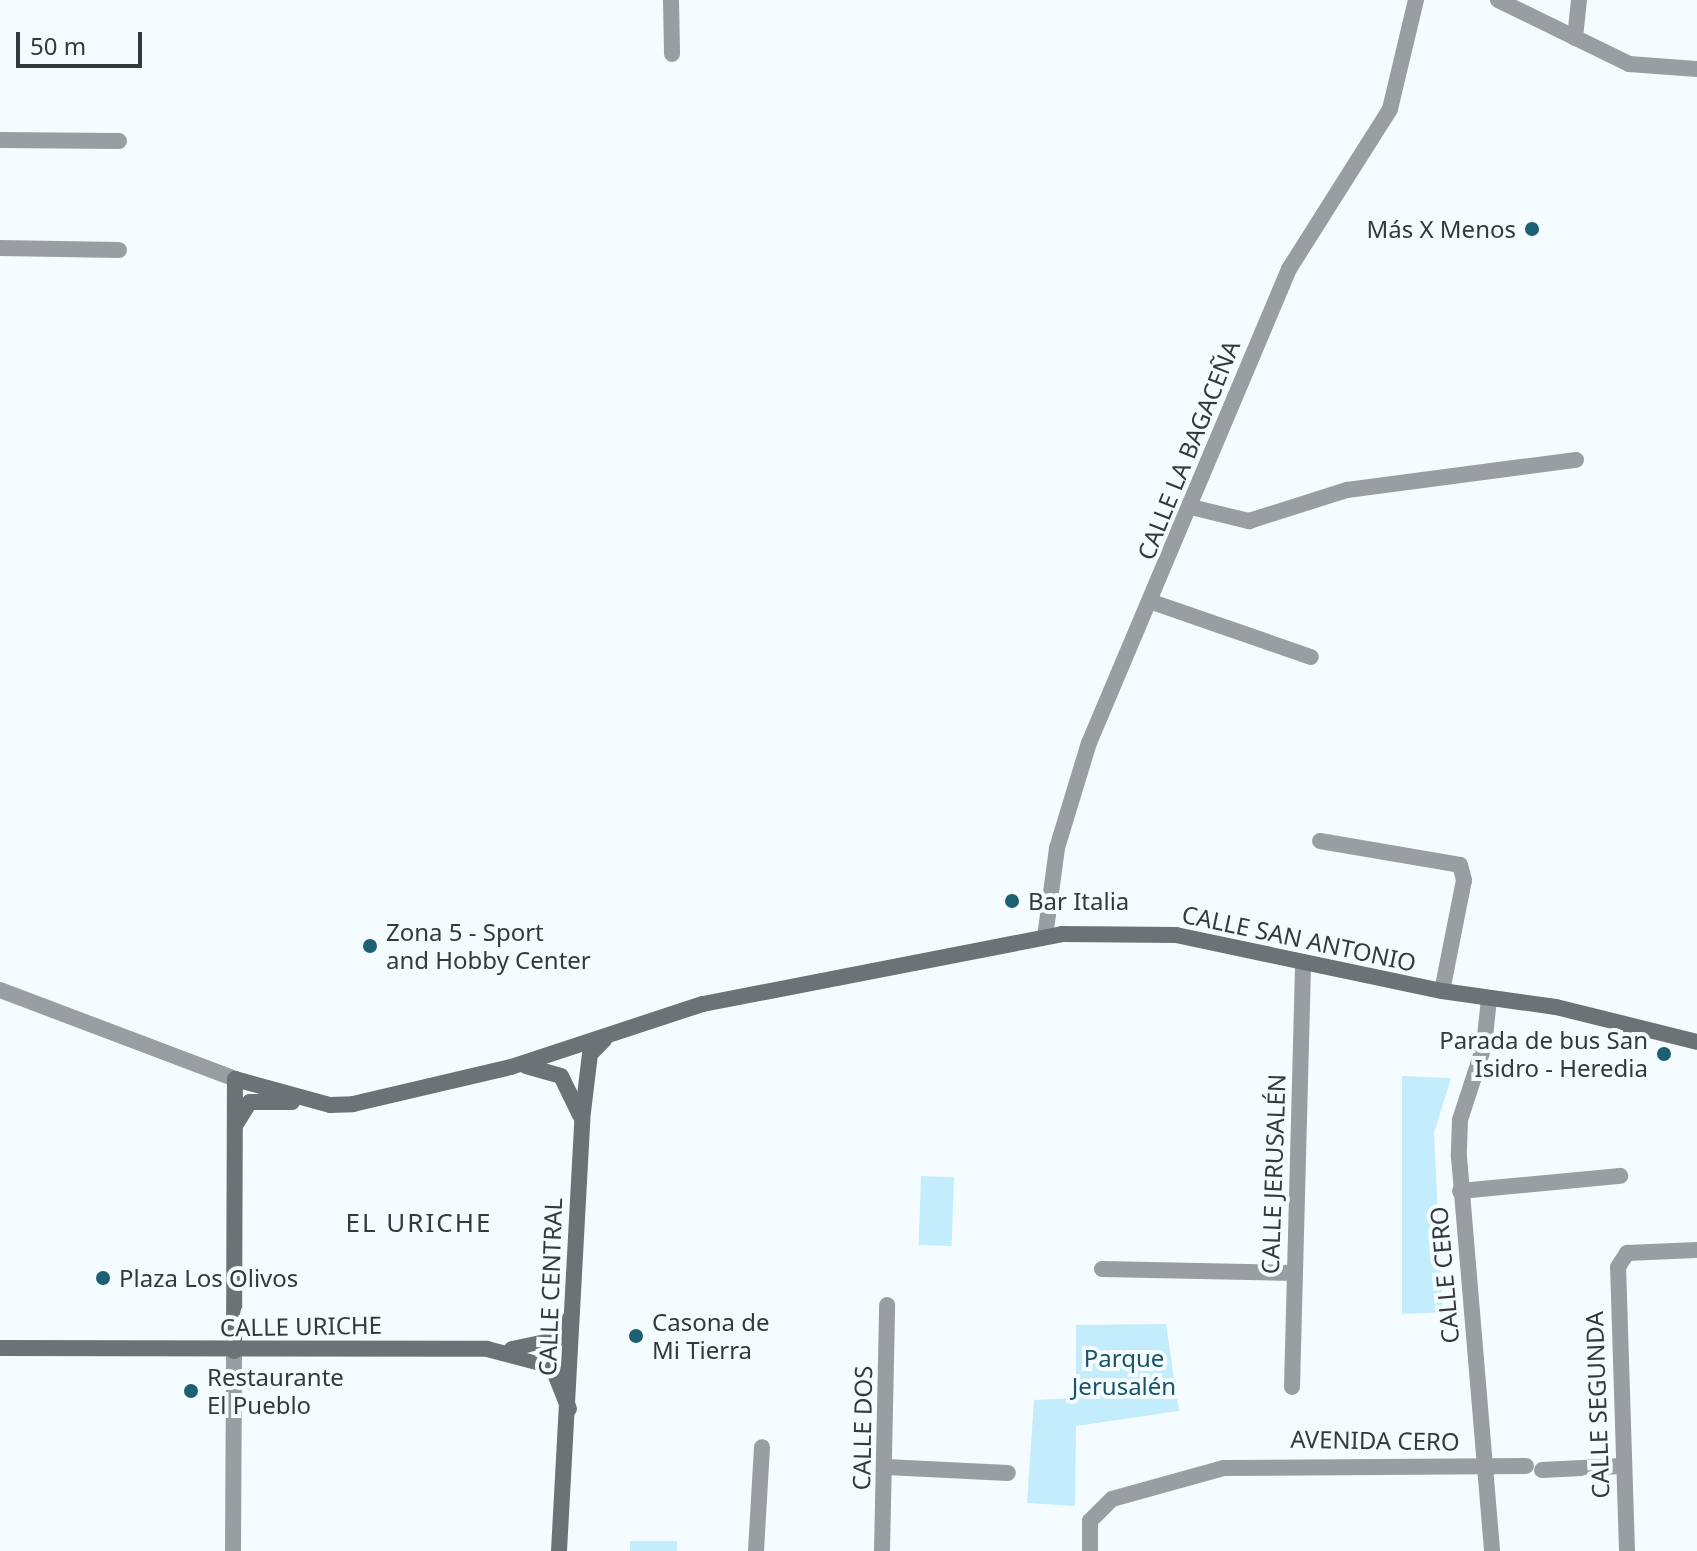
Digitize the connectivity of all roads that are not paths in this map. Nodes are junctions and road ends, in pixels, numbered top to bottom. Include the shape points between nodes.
1 (671, 0) edge
2 (1416, 0) edge
3 (1498, 0) edge
4 (1579, 0) edge
5 (1575, 38) junction
6 (672, 54) dead end
7 (1697, 69) edge
8 (0, 140) edge
9 (119, 141) dead end
10 (0, 248) edge
11 (119, 250) dead end
12 (1576, 460) dead end
13 (1191, 507) junction
14 (1152, 602) junction
15 (1311, 657) dead end
16 (1320, 841) dead end
17 (1045, 937) junction
18 (1303, 962) junction
19 (0, 990) edge
20 (1442, 991) junction
21 (1489, 999) junction
22 (610, 1035) junction
23 (1697, 1042) edge
24 (511, 1067) junction
25 (235, 1079) junction
26 (330, 1105) junction
27 (582, 1120) junction
28 (236, 1124) junction
29 (1620, 1176) dead end
30 (1460, 1191) junction
31 (1697, 1250) edge
32 (1102, 1269) dead end
33 (1295, 1273) junction
34 (887, 1305) dead end
35 (573, 1315) junction
36 (233, 1324) junction
37 (0, 1348) edge
38 (487, 1349) junction
39 (264, 1350) junction
40 (234, 1351) junction
41 (1292, 1387) dead end
42 (569, 1409) junction
43 (762, 1447) dead end
44 (1485, 1465) junction
45 (1621, 1466) junction
46 (886, 1467) junction
47 (1008, 1473) dead end
48 (233, 1551) edge
49 (559, 1551) edge
50 (756, 1551) edge
51 (882, 1551) edge
52 (1090, 1551) edge
53 (1492, 1551) edge
54 (1627, 1551) edge

1 - 6 street
2 - 13 street, CALLE LA BAGACEÑA via 1390,109 1289,269
3 - 5 street
4 - 5 street
5 - 7 street via 1629,64
8 - 9 street
10 - 11 street
12 - 13 street via 1347,490 1249,521
13 - 14 street, CALLE LA BAGACEÑA
14 - 15 street
14 - 17 street, CALLE LA BAGACEÑA via 1070,801
16 - 20 street via 1460,865 1464,880
17 - 18 main road, CALLE SAN ANTONIO via 1176,935
17 - 22 main road, CALLE SAN ANTONIO via 776,987
18 - 20 main road, CALLE SAN ANTONIO
18 - 33 street, CALLE JERUSALÉN
19 - 25 street
20 - 21 main road, CALLE SAN ANTONIO
21 - 23 main road, CALLE SAN ANTONIO via 1599,1016
21 - 30 street, CALLE CERO via 1484,1046 1460,1120
22 - 24 main road, CALLE SAN ANTONIO
22 - 27 main road, CALLE CENTRAL via 590,1054
24 - 26 main road, CALLE SAN ANTONIO
24 - 27 main road via 561,1076
25 - 26 main road
25 - 28 main road
26 - 28 main road via 250,1102
27 - 35 main road, CALLE CENTRAL
28 - 36 main road
29 - 30 street
30 - 44 street, CALLE CERO
31 - 45 street, CALLE SEGUNDA via 1621,1258
32 - 33 street
33 - 41 street, CALLE JERUSALÉN
34 - 46 street, CALLE DOS
35 - 38 main road via 556,1340
35 - 42 main road, CALLE CENTRAL
36 - 39 main road via 239,1340
36 - 40 main road
37 - 40 main road, CALLE URICHE
38 - 39 main road, CALLE URICHE
38 - 42 main road, CALLE URICHE via 552,1366
39 - 40 main road, CALLE URICHE
40 - 48 street
42 - 49 main road, CALLE CENTRAL
43 - 50 street
44 - 45 street, AVENIDA CERO
44 - 52 street, AVENIDA CERO via 1224,1468 1126,1492 1094,1514
44 - 53 street, CALLE CERO
45 - 54 street, CALLE SEGUNDA
46 - 47 street
46 - 51 street, CALLE DOS

